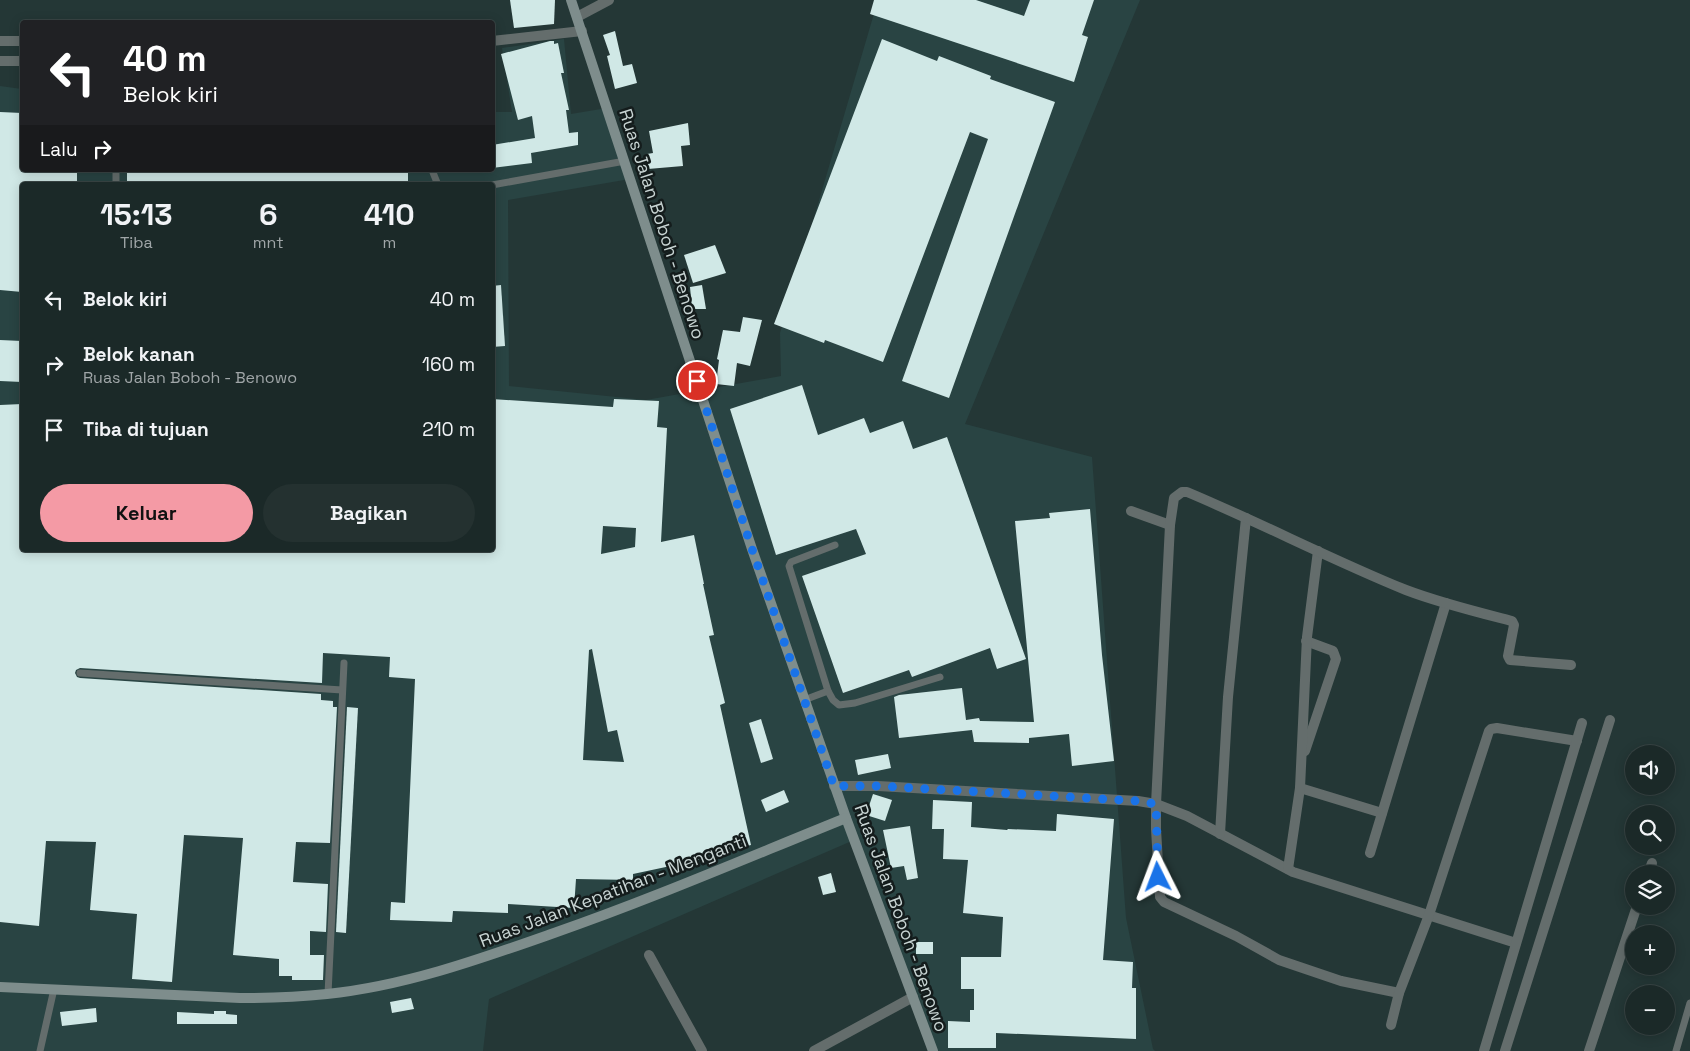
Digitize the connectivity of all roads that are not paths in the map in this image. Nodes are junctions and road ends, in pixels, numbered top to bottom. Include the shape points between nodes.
1 (571, 0) edge
2 (609, 0) edge
3 (577, 17) junction
4 (582, 31) junction
5 (20, 40) edge
6 (0, 41) edge
7 (495, 41) edge
8 (0, 61) edge
9 (20, 61) edge
10 (624, 162) junction
11 (495, 184) edge
12 (1131, 511) dead end
13 (1246, 518) junction
14 (1170, 525) junction
15 (835, 545) dead end
16 (1318, 551) junction
17 (1446, 603) junction
18 (1306, 642) junction
19 (344, 663) dead end
20 (1571, 665) dead end
21 (80, 673) dead end
22 (940, 677) dead end
23 (342, 690) junction
24 (828, 691) junction
25 (804, 700) junction
26 (1610, 720) dead end
27 (1582, 723) dead end
28 (1577, 741) junction
29 (1301, 762) junction
30 (834, 786) junction
31 (1300, 788) junction
32 (1156, 804) junction
33 (1382, 813) junction
34 (846, 818) junction
35 (1220, 834) junction
36 (1370, 853) dead end
37 (1288, 869) junction
38 (1429, 915) junction
39 (1634, 915) edge
40 (1516, 943) junction
41 (649, 955) dead end
42 (0, 987) edge
43 (54, 989) junction
44 (1399, 993) junction
45 (328, 994) junction
46 (913, 997) junction
47 (1690, 1003) edge
48 (1391, 1025) dead end
49 (1487, 1050) edge
50 (40, 1051) edge
51 (702, 1051) edge
52 (814, 1051) edge
53 (933, 1051) edge
54 (1506, 1051) edge
55 (1589, 1051) edge
56 (1676, 1051) edge

1 - 3 main road, Ruas Jalan Boboh - Benowo
2 - 3 street
3 - 4 main road, Ruas Jalan Boboh - Benowo
4 - 7 street
4 - 10 main road, Ruas Jalan Boboh - Benowo
5 - 6 street
8 - 9 street
10 - 11 lane
10 - 25 main road, Ruas Jalan Boboh - Benowo
12 - 14 street
13 - 14 street via 1182,492 1174,498
13 - 16 street
13 - 35 street via 1228,697
14 - 32 street
15 - 24 lane via 791,562 789,566
16 - 17 street via 1407,590
16 - 18 street
17 - 20 street via 1512,620 1510,660
17 - 33 street
18 - 29 street
18 - 29 street via 1333,651 1336,659
19 - 23 lane
21 - 23 lane
22 - 24 lane via 839,705
23 - 45 lane
24 - 25 lane
25 - 30 main road, Ruas Jalan Boboh - Benowo
26 - 54 street
27 - 28 street
28 - 38 street via 1490,729
28 - 40 street
29 - 31 street
30 - 32 street via 887,786
30 - 34 main road, Ruas Jalan Boboh - Benowo
31 - 33 street
31 - 37 street
32 - 35 street
32 - 44 street via 1159,893 1164,902 1279,960 1341,981
33 - 36 street
34 - 45 main road, Ruas Jalan Kepatihan - Menganti via 615,912 459,966
34 - 46 main road, Ruas Jalan Boboh - Benowo
35 - 37 street
37 - 38 street
38 - 40 street
38 - 44 street
39 - 55 street
40 - 49 street
41 - 51 street
42 - 43 main road, Ruas Jalan Kepatihan - Menganti
43 - 45 main road, Ruas Jalan Kepatihan - Menganti via 240,998
43 - 50 lane
44 - 48 street
46 - 52 street
46 - 53 main road, Ruas Jalan Boboh - Benowo
47 - 56 lane

